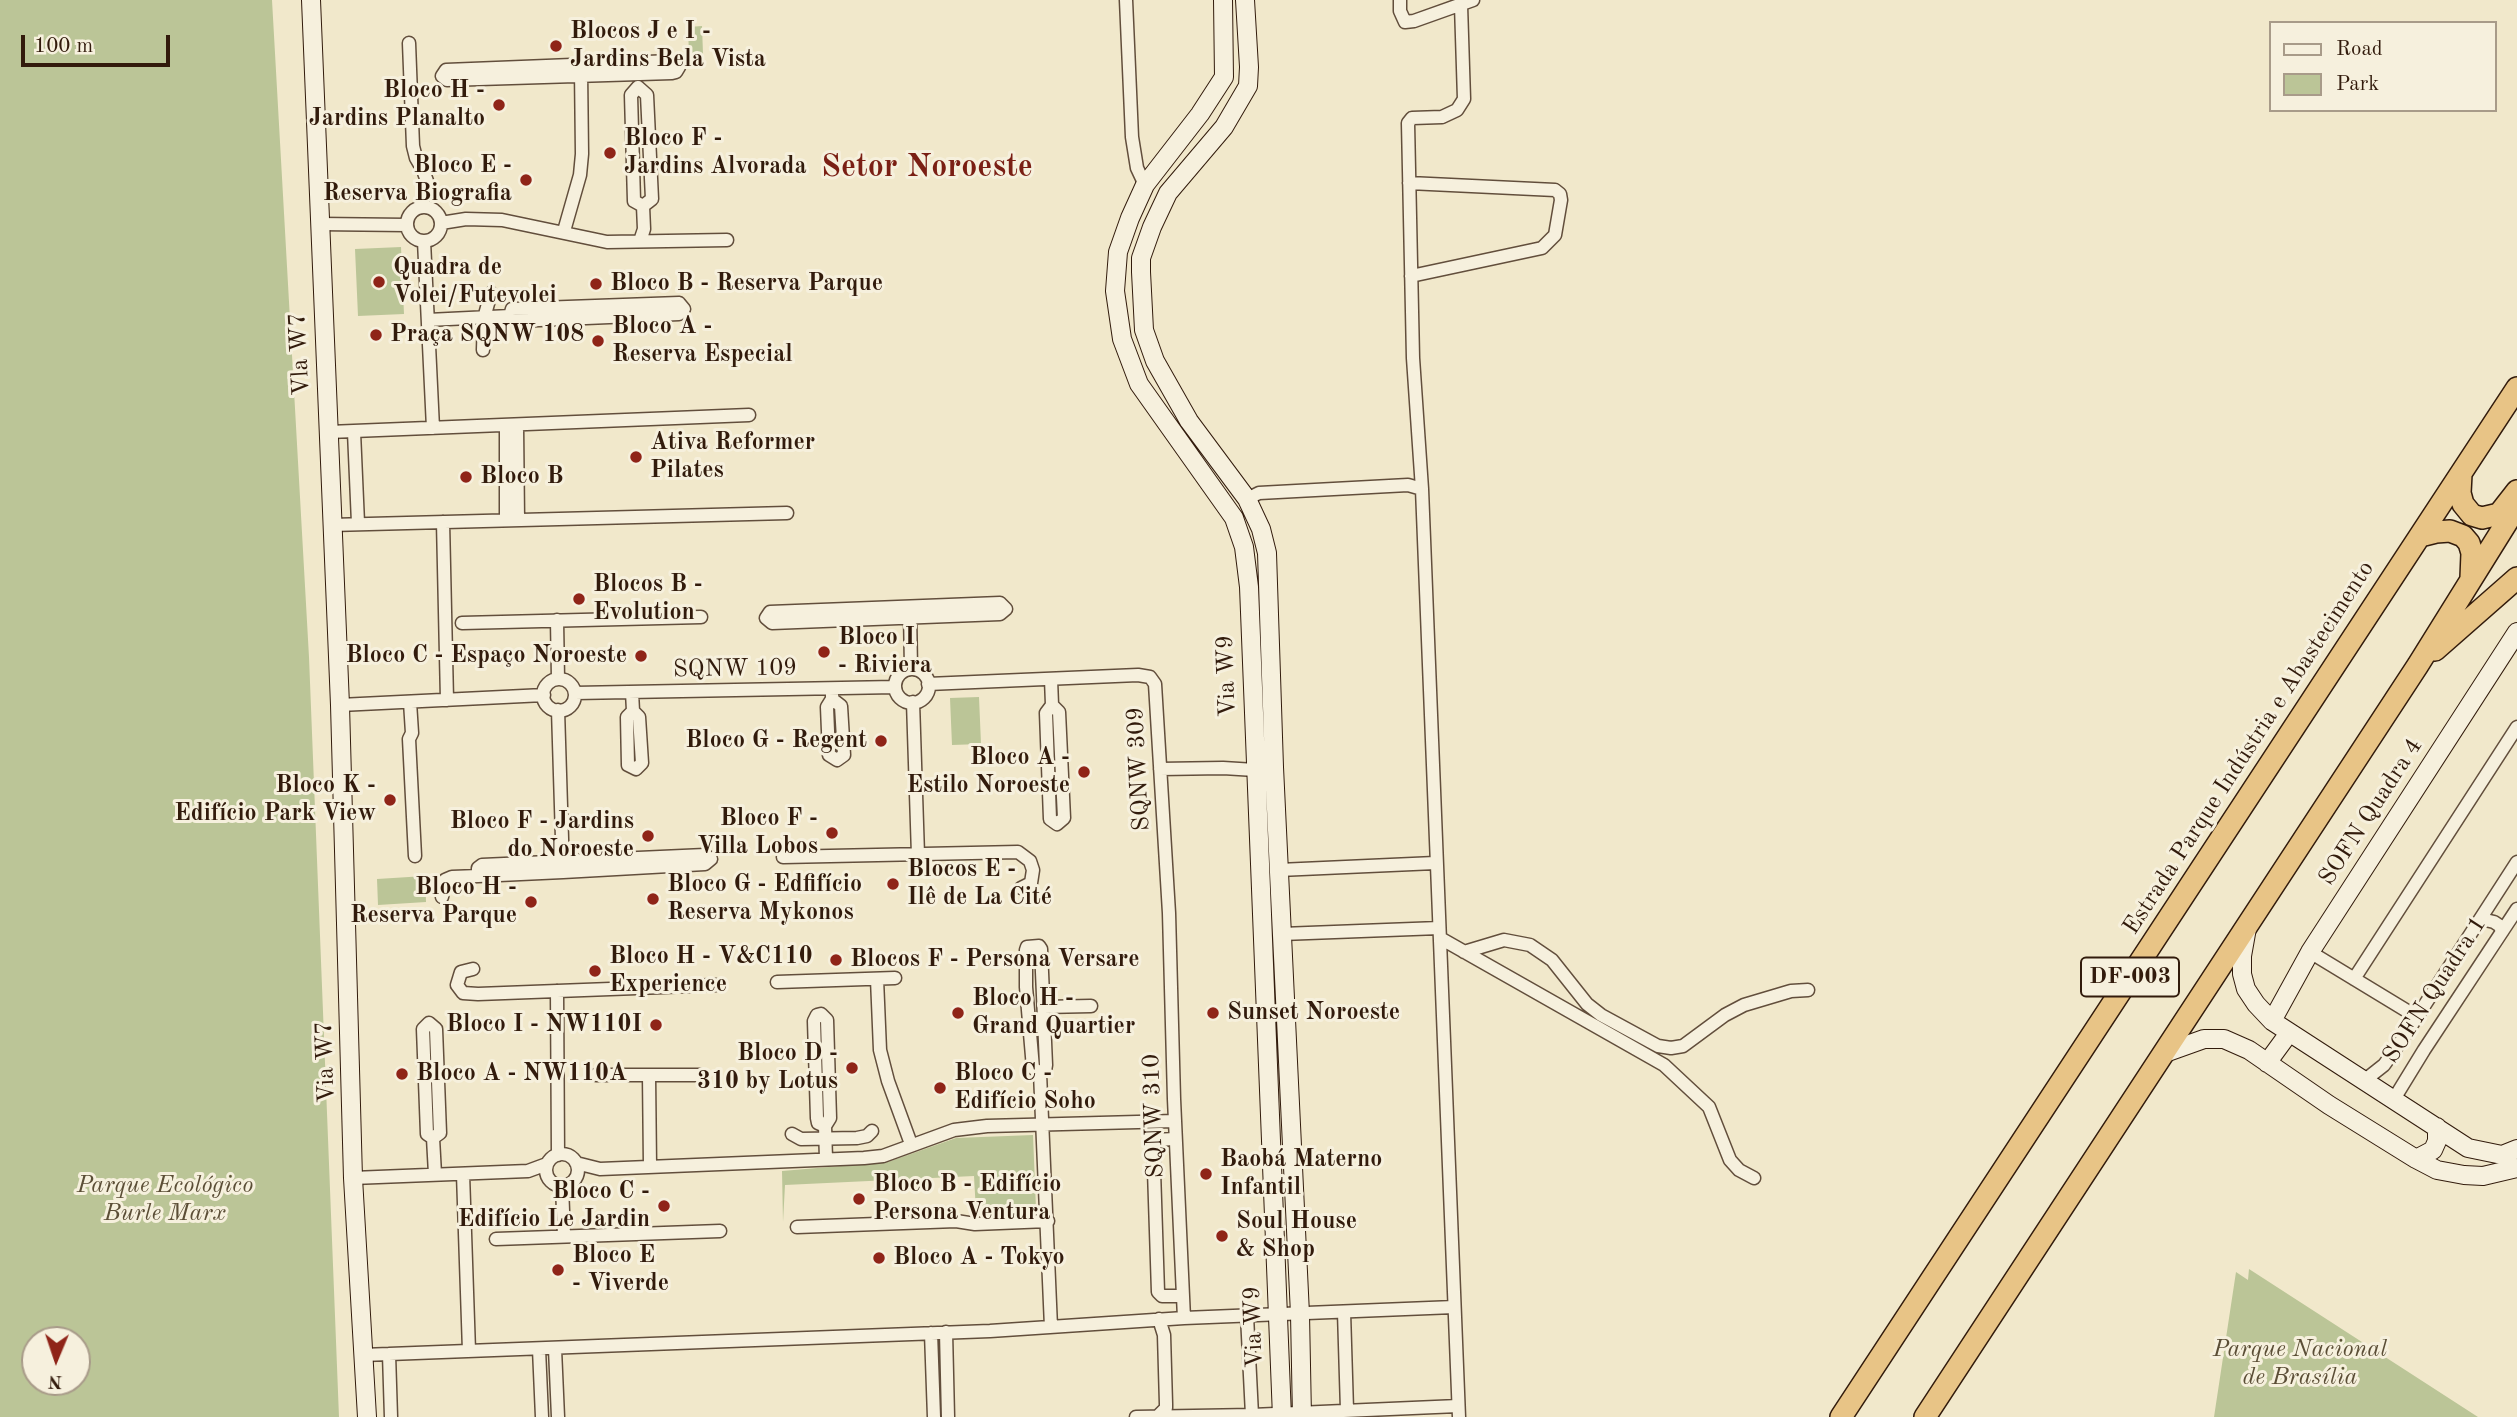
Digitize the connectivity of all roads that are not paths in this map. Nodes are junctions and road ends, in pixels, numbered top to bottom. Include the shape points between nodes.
1 (311, 0) edge
2 (1126, 0) edge
3 (1223, 0) edge
4 (1245, 0) edge
5 (1400, 0) edge
6 (1467, 2) edge
7 (409, 43) dead end
8 (581, 70) junction
9 (1409, 183) junction
10 (1145, 185) junction
11 (643, 206) junction
12 (420, 207) junction
13 (441, 223) junction
14 (319, 224) junction
15 (407, 225) junction
16 (564, 231) junction
17 (727, 240) dead end
18 (640, 241) junction
19 (424, 242) junction
20 (1411, 276) junction
21 (491, 293) dead end
22 (510, 316) junction
23 (484, 318) junction
24 (428, 320) junction
25 (484, 350) dead end
26 (2517, 387) edge
27 (749, 415) dead end
28 (511, 426) junction
29 (433, 428) junction
30 (329, 432) junction
31 (354, 432) junction
32 (2461, 474) junction
33 (1422, 489) junction
34 (2517, 491) edge
35 (1247, 499) junction
36 (2517, 506) edge
37 (787, 513) dead end
38 (512, 520) junction
39 (443, 522) junction
40 (358, 523) junction
41 (331, 525) junction
42 (2420, 536) junction
43 (2471, 578) junction
44 (2517, 578) edge
45 (911, 613) junction
46 (701, 617) dead end
47 (557, 620) junction
48 (462, 623) dead end
49 (2517, 632) edge
50 (2418, 665) junction
51 (911, 669) junction
52 (558, 679) junction
53 (1051, 679) junction
54 (928, 684) junction
55 (895, 687) junction
56 (632, 692) junction
57 (575, 693) junction
58 (544, 695) junction
59 (447, 700) junction
60 (410, 702) junction
61 (913, 702) junction
62 (340, 705) junction
63 (1052, 705) junction
64 (558, 710) junction
65 (633, 711) dead end
66 (2517, 727) edge
67 (1274, 767) junction
68 (1160, 769) junction
69 (1255, 771) junction
70 (918, 855) junction
71 (415, 856) dead end
72 (782, 857) dead end
73 (2517, 862) edge
74 (1435, 863) junction
75 (563, 868) junction
76 (1279, 870) junction
77 (1021, 888) dead end
78 (442, 897) dead end
79 (2517, 909) edge
80 (1169, 913) joint
81 (2481, 919) junction
82 (2248, 924) junction
83 (2502, 932) junction
84 (1439, 933) junction
85 (1282, 934) junction
86 (1464, 952) junction
87 (2310, 952) junction
88 (473, 969) dead end
89 (895, 978) dead end
90 (877, 979) junction
91 (2354, 979) junction
92 (777, 982) dead end
93 (716, 985) dead end
94 (2290, 987) junction
95 (1808, 990) dead end
96 (557, 991) junction
97 (2256, 1004) junction
98 (1091, 1006) dead end
99 (1044, 1007) junction
100 (2417, 1017) junction
101 (2272, 1021) junction
102 (2289, 1033) junction
103 (2404, 1037) junction
104 (2424, 1050) junction
105 (2162, 1054) junction
106 (2267, 1063) junction
107 (1040, 1073) junction
108 (649, 1074) junction
109 (701, 1074) dead end
110 (596, 1075) dead end
111 (2365, 1080) junction
112 (2394, 1099) junction
113 (1175, 1121) junction
114 (1042, 1126) junction
115 (2437, 1127) junction
116 (872, 1131) dead end
117 (825, 1132) junction
118 (792, 1134) dead end
119 (433, 1138) junction
120 (1175, 1139) junction
121 (911, 1144) junction
122 (2517, 1149) edge
123 (558, 1155) junction
124 (826, 1159) junction
125 (2416, 1159) junction
126 (576, 1163) junction
127 (547, 1164) junction
128 (650, 1166) junction
129 (2517, 1168) edge
130 (600, 1169) junction
131 (528, 1171) junction
132 (435, 1174) junction
133 (463, 1174) junction
134 (353, 1178) junction
135 (1754, 1178) dead end
136 (561, 1183) junction
137 (1048, 1221) junction
138 (797, 1227) dead end
139 (720, 1231) dead end
140 (564, 1236) junction
141 (496, 1239) dead end
142 (1182, 1296) junction
143 (1454, 1307) junction
144 (1344, 1312) junction
145 (1300, 1314) junction
146 (1278, 1315) junction
147 (1247, 1316) junction
148 (1180, 1318) junction
149 (1160, 1319) junction
150 (1051, 1327) junction
151 (946, 1332) junction
152 (931, 1333) junction
153 (539, 1349) junction
154 (555, 1349) junction
155 (469, 1351) junction
156 (389, 1354) junction
157 (363, 1355) junction
158 (1348, 1410) junction
159 (1459, 1412) edge
160 (1159, 1415) edge
161 (1252, 1415) junction
162 (1282, 1415) edge
163 (1302, 1415) edge
164 (1186, 1416) edge
165 (367, 1417) edge
166 (391, 1417) edge
167 (542, 1417) edge
168 (558, 1417) edge
169 (934, 1417) edge
170 (948, 1417) edge
171 (1136, 1417) edge
172 (1841, 1417) edge
173 (1924, 1417) edge

1 - 14 street, Vla W7
2 - 10 street via 1132,137
3 - 10 street, Via W9 via 1224,77
4 - 35 street, Via W9 via 1248,86 1224,127 1168,194 1152,226 1141,272 1144,330 1155,361 1189,421
5 - 6 street via 1405,22
6 - 9 street via 1464,99 1457,110 1443,117 1412,118 1408,123
7 - 12 street via 413,145 426,181
8 - 8 street via 672,73 679,66 672,61
8 - 8 street via 446,70 442,76 447,80
8 - 16 street via 580,175
9 - 20 street
9 - 20 street via 1555,190 1561,200 1555,235 1542,248
10 - 69 street, Via W9 via 1118,252 1115,291 1122,339 1139,384 1234,518 1244,547
11 - 11 street via 652,199 647,96 638,87 631,95 634,201
11 - 18 street
12 - 13 street via 435,210
12 - 15 street via 413,210
13 - 16 street via 502,220
13 - 19 street via 436,236
14 - 15 street
14 - 30 street, Vla W7
15 - 19 street via 411,236
16 - 18 street via 607,242
17 - 18 street
19 - 24 street
20 - 33 street
21 - 23 street
22 - 22 street via 516,321 679,314 684,309 679,303 512,309
22 - 23 street
23 - 24 street
23 - 25 street
24 - 29 street
26 - 32 highway, Estrada Parque Indústria e Abastecimento / DF-003
27 - 28 street
28 - 29 street
28 - 38 street
29 - 31 street
30 - 31 street
30 - 41 street, Vla W7
31 - 40 street
32 - 34 highway via 2460,493 2472,515 2499,514
32 - 42 highway, Estrada Parque Indústria e Abastecimento / DF-003
33 - 35 street via 1408,485 1259,493
33 - 74 street
35 - 67 street, Via W9 via 1267,553
36 - 43 highway, DF-003
37 - 38 street
38 - 39 street
39 - 40 street
39 - 59 street
40 - 41 street
41 - 62 street, Vla W7
42 - 43 highway via 2450,531 2463,536 2472,553
42 - 172 highway, Estrada Parque Indústria e Abastecimento / DF-003
43 - 50 highway, DF-003
44 - 50 highway
45 - 45 street via 1000,614 1006,609 1000,603
45 - 45 street via 770,612 766,618 772,624
45 - 51 street
46 - 47 street
47 - 48 street
47 - 52 street
49 - 87 street, SOFN Quadra 4
50 - 82 highway, DF-003
51 - 54 street via 921,672
51 - 55 street via 900,674
52 - 57 street via 571,684
52 - 58 street via 546,686
53 - 54 street, SQNW 309
53 - 63 street
53 - 68 street, SQNW 309 via 1150,677 1155,684
54 - 61 street via 924,696
55 - 56 street, SQNW 109 via 832,694
55 - 61 street via 899,697
56 - 57 street, SQNW 109
56 - 65 street
57 - 64 street via 570,705
58 - 59 street
58 - 64 street via 546,704
59 - 60 street
60 - 62 street
60 - 71 street
61 - 70 street
62 - 134 street, Via W7
63 - 63 street via 1046,713 1050,819 1057,824 1064,818 1059,712
64 - 75 street
66 - 91 street
67 - 69 street
67 - 76 street, Via W9
68 - 69 street
68 - 80 street, SQNW 309
69 - 146 street, Via W9
70 - 72 street
70 - 77 street via 1018,852 1033,870 1031,883
73 - 81 street
74 - 76 street
74 - 84 street
75 - 75 street via 705,864 711,859 705,855
75 - 78 street via 482,865 478,876 445,880
76 - 85 street, Via W9
79 - 83 street, SOFN Quadra 1
80 - 113 street, SQNW 310
81 - 83 street via 2494,922
81 - 100 street
82 - 97 street, SOFN Quadra 1 via 2242,974
82 - 105 highway, DF-003
83 - 104 street, SOFN Quadra 1
84 - 85 street
84 - 86 street
84 - 143 street
85 - 145 street, Via W9
86 - 95 street via 1504,940 1530,945 1552,960 1601,1015 1658,1046 1671,1048 1683,1046 1744,1005 1791,990
86 - 135 street via 1664,1065 1709,1107 1730,1160
87 - 91 street
87 - 94 street, SOFN Quadra 4
88 - 96 street via 461,972 457,985 463,993
89 - 90 street
90 - 92 street
90 - 121 street via 880,1050
91 - 100 street
93 - 96 street
94 - 97 street
94 - 101 street, SOFN Quadra 4
96 - 123 street
97 - 101 street, SOFN Quadra 1
98 - 99 street
99 - 107 street via 1046,1065
99 - 107 street via 1041,949 1027,947 1033,1068
100 - 103 street
101 - 102 street, SOFN Quadra 1
102 - 106 street
102 - 111 street, SOFN Quadra 1
103 - 104 street
103 - 111 street via 2384,1065
104 - 112 street, SOFN Quadra 1
105 - 106 street via 2204,1039 2224,1039
105 - 173 highway, DF-003
106 - 125 street
107 - 114 street
108 - 109 street
108 - 110 street
108 - 128 street
111 - 112 street, SOFN Quadra 1
112 - 115 street, SOFN Quadra 1
113 - 114 street
113 - 120 street, SQNW 310
114 - 121 street via 954,1130
114 - 137 street
115 - 122 street, SOFN Quadra 1 via 2468,1148 2486,1153 2502,1155
115 - 125 street via 2433,1150
116 - 117 street via 862,1138
117 - 117 street via 830,1118 827,1020 821,1014 814,1021 817,1118
117 - 118 street via 801,1139
117 - 124 street
119 - 119 street via 440,1133 436,1029 429,1023 423,1029 427,1134
119 - 132 street
120 - 142 street, SQNW 310
120 - 142 street via 1153,1140 1158,1292
121 - 124 street via 883,1156
123 - 126 street via 569,1156
123 - 127 street
124 - 128 street
125 - 129 street via 2437,1170 2463,1175 2483,1176
126 - 130 street
126 - 136 street via 578,1174
127 - 131 street
127 - 136 street via 547,1173
128 - 130 street
130 - 136 street
131 - 133 street
131 - 136 street
132 - 133 street
132 - 134 street
133 - 155 street
134 - 157 street, Via W7
136 - 140 street
137 - 138 street
137 - 150 street
139 - 140 street
140 - 141 street
142 - 148 street, SQNW 310
143 - 144 street
143 - 159 street
144 - 145 street
144 - 158 street
145 - 146 street
145 - 163 street, Via W9
146 - 147 street
146 - 162 street, Via W9
147 - 148 street
147 - 161 street
148 - 149 street
148 - 164 street, SQNW 310 via 1172,1335 1175,1403
149 - 150 street
149 - 160 street via 1166,1404
150 - 151 street
151 - 152 street
151 - 170 street
152 - 154 street
152 - 169 street
153 - 154 street
153 - 155 street
153 - 167 street
154 - 168 street
155 - 156 street
156 - 157 street
156 - 166 street
157 - 165 street, Via W7
158 - 159 street
158 - 163 street
160 - 164 street
160 - 171 street
161 - 162 street
161 - 164 street
162 - 163 street

